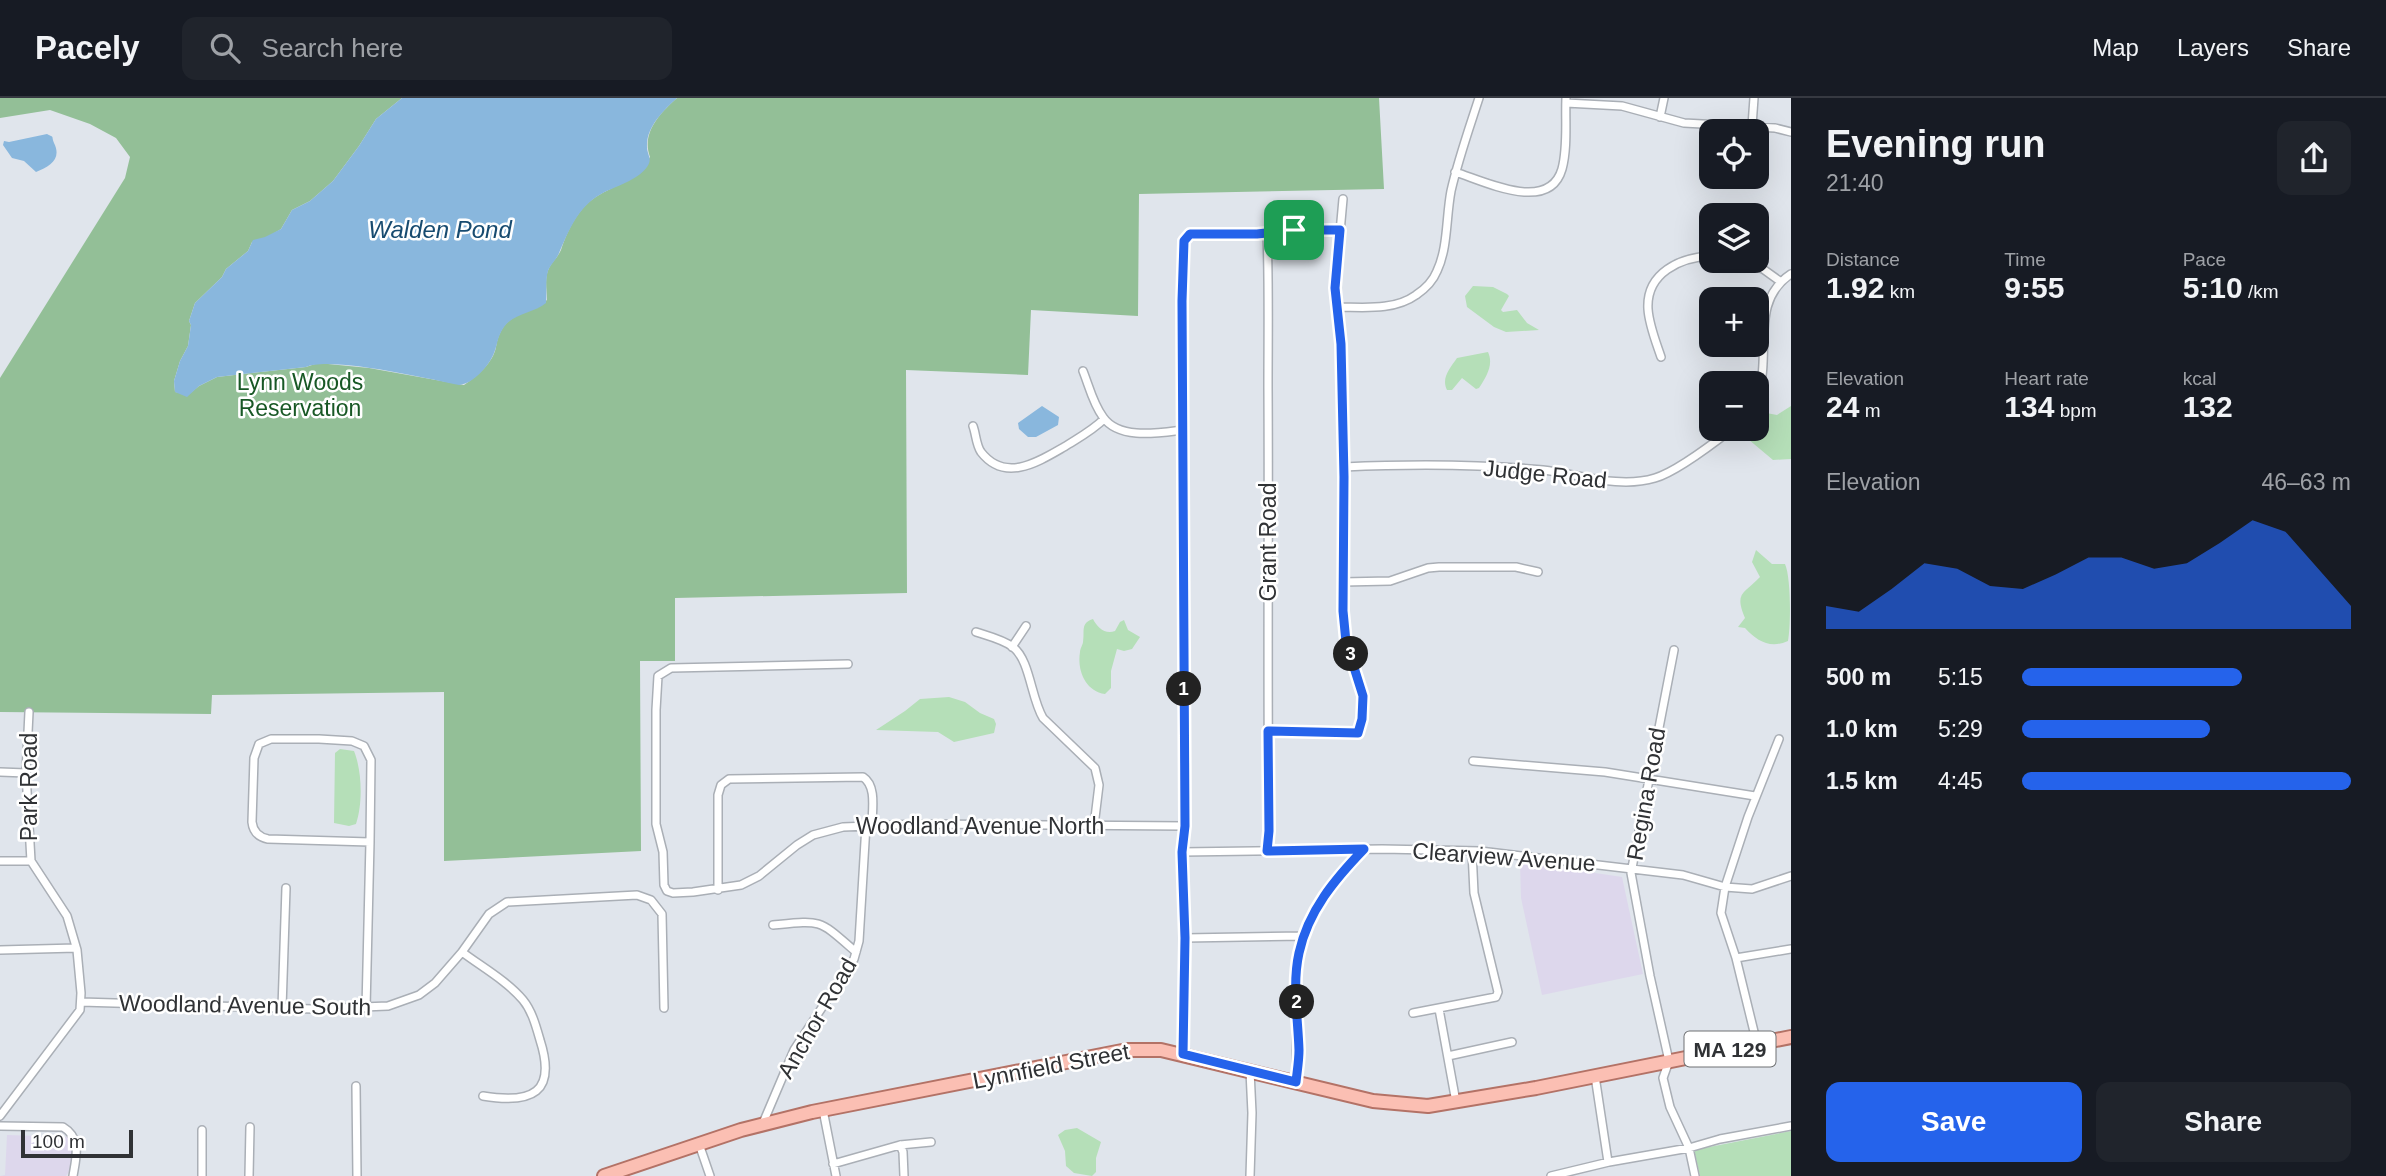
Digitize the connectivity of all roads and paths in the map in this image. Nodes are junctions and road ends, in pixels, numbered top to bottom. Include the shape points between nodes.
1 (1479, 98) edge
2 (1664, 98) edge
3 (1754, 98) edge
4 (1566, 101) edge
5 (1660, 117) junction
6 (1752, 119) edge
7 (1699, 124) edge
8 (1769, 127) edge
9 (1791, 132) edge
10 (1455, 173) junction
11 (1343, 199) dead end
12 (1340, 230) junction
13 (1267, 233) junction
14 (1699, 257) edge
15 (1769, 273) edge
16 (1791, 274) edge
17 (1781, 282) junction
18 (1337, 307) junction
19 (1661, 357) dead end
20 (1083, 371) dead end
21 (1763, 371) edge
22 (1104, 419) junction
23 (973, 426) dead end
24 (1182, 430) junction
25 (1714, 441) edge
26 (1344, 467) junction
27 (1538, 572) dead end
28 (1343, 582) junction
29 (1026, 626) dead end
30 (976, 632) dead end
31 (1013, 647) junction
32 (1674, 650) dead end
33 (848, 664) dead end
34 (29, 712) dead end
35 (1268, 731) junction
36 (1779, 739) dead end
37 (1473, 761) dead end
38 (0, 772) edge
39 (26, 773) junction
40 (1648, 778) junction
41 (1755, 796) junction
42 (869, 825) junction
43 (1094, 826) junction
44 (1185, 826) junction
45 (370, 842) junction
46 (1364, 849) junction
47 (1472, 850) junction
48 (1267, 851) junction
49 (1182, 852) junction
50 (0, 861) edge
51 (31, 861) junction
52 (1632, 869) junction
53 (1791, 876) edge
54 (1725, 887) junction
55 (286, 888) dead end
56 (718, 890) junction
57 (773, 925) dead end
58 (1303, 936) junction
59 (1185, 938) junction
60 (76, 948) junction
61 (1791, 949) edge
62 (0, 950) edge
63 (462, 952) junction
64 (856, 952) junction
65 (1737, 958) junction
66 (80, 1002) junction
67 (282, 1008) junction
68 (366, 1008) junction
69 (664, 1008) dead end
70 (1439, 1009) junction
71 (1413, 1013) dead end
72 (1791, 1037) edge
73 (1512, 1042) dead end
74 (1757, 1044) junction
75 (1183, 1054) junction
76 (1448, 1056) junction
77 (1669, 1061) junction
78 (1250, 1071) junction
79 (1595, 1076) junction
80 (1296, 1082) junction
81 (356, 1086) dead end
82 (484, 1096) dead end
83 (1456, 1102) junction
84 (823, 1110) junction
85 (0, 1116) edge
86 (763, 1124) junction
87 (0, 1126) edge
88 (1791, 1126) edge
89 (250, 1128) dead end
90 (202, 1130) dead end
91 (931, 1142) dead end
92 (699, 1143) junction
93 (900, 1145) junction
94 (1689, 1148) junction
95 (1608, 1162) junction
96 (833, 1164) junction
97 (73, 1176) edge
98 (202, 1176) edge
99 (249, 1176) edge
100 (356, 1176) edge
101 (604, 1176) edge
102 (710, 1176) edge
103 (836, 1176) edge
104 (904, 1176) edge
105 (1250, 1176) edge
106 (1551, 1176) edge
107 (1695, 1176) edge

1 - 10 street
2 - 5 street
3 - 6 street
4 - 5 street via 1622,106
4 - 10 street via 1563,166 1549,188 1525,193
5 - 7 street
8 - 9 street
10 - 18 street via 1439,268 1426,287 1404,302 1388,306
11 - 12 street
12 - 13 street
12 - 18 street
13 - 24 street via 1190,234 1184,241
13 - 35 street, Grant Road
14 - 19 street via 1674,264 1662,273 1648,299
15 - 17 street
16 - 17 street
17 - 21 street via 1764,316
18 - 26 street
20 - 22 street
22 - 23 street via 1040,461 1018,468 1003,466 985,455
22 - 24 street via 1126,432
24 - 44 street
25 - 26 street, Judge Road via 1667,473 1648,480 1608,481 1498,468
26 - 28 street
27 - 28 street via 1516,567 1438,567 1390,581
28 - 35 street via 1346,642 1363,696 1358,733
29 - 31 street
30 - 31 street
31 - 43 street via 1022,659 1041,715 1095,768 1100,785
32 - 40 street, Regina Road
33 - 56 street, Woodland Avenue North via 670,668 659,674 656,815 664,885 676,893
34 - 39 street, Park Road
35 - 48 street, Grant Road
36 - 41 street
37 - 40 street
38 - 39 street
39 - 51 street, Park Road
40 - 41 street
40 - 52 street, Regina Road
41 - 54 street
42 - 43 street, Woodland Avenue North
42 - 56 street, Woodland Avenue North via 813,835 759,876
42 - 56 street, Anchor Road via 871,787 863,777 729,779 718,792
42 - 64 street, Anchor Road
43 - 44 street, Woodland Avenue North
44 - 49 street
45 - 45 street via 372,760 364,746 319,739 271,739 259,744 254,758 252,822 259,836
45 - 68 street
46 - 47 street, Clearview Avenue
46 - 48 street, Clearview Avenue
46 - 58 street via 1336,878
47 - 52 street, Clearview Avenue
47 - 70 street via 1474,892 1498,992
48 - 49 street, Clearview Avenue
49 - 59 street
50 - 51 street
51 - 60 street, Park Road via 67,916
52 - 54 street, Clearview Avenue via 1683,875
52 - 77 street, Regina Road
53 - 54 street, Clearview Avenue via 1752,889
54 - 65 street via 1721,913
55 - 67 street
57 - 64 street via 820,923
58 - 59 street
58 - 80 street via 1298,956
59 - 75 street
60 - 62 street
60 - 66 street, Park Road
61 - 65 street
63 - 68 street, Woodland Avenue South via 440,979 419,995 394,1005
63 - 69 street, Woodland Avenue South via 489,914 511,901 647,897 657,905 664,925
63 - 82 street via 523,1001 547,1063 543,1081 525,1097
64 - 86 street, Anchor Road via 794,1050
65 - 74 street
66 - 67 street, Woodland Avenue South
66 - 85 street via 68,1028
67 - 68 street, Woodland Avenue South
70 - 71 street
70 - 76 street
72 - 74 main road, Lynnfield Street / MA 129
73 - 76 street
74 - 77 main road, Lynnfield Street / MA 129
75 - 78 main road, Lynnfield Street / MA 129
75 - 84 main road, Lynnfield Street / MA 129 via 1127,1050
76 - 83 street
77 - 79 main road, Lynnfield Street / MA 129
77 - 94 street, Regina Road via 1663,1078 1670,1107
78 - 80 main road, Lynnfield Street / MA 129
78 - 105 street
79 - 83 main road, Lynnfield Street / MA 129
79 - 95 street
80 - 83 main road, Lynnfield Street / MA 129 via 1400,1105
81 - 100 street
84 - 86 main road, Lynnfield Street / MA 129
84 - 96 street
86 - 92 main road, Lynnfield Street / MA 129
87 - 97 street via 70,1131 76,1145
88 - 94 street
89 - 99 street
90 - 98 street
91 - 93 street
92 - 101 main road, Lynnfield Street / MA 129
92 - 102 street
93 - 96 street
93 - 104 street
94 - 95 street
94 - 107 street, Regina Road
95 - 106 street
96 - 103 street

